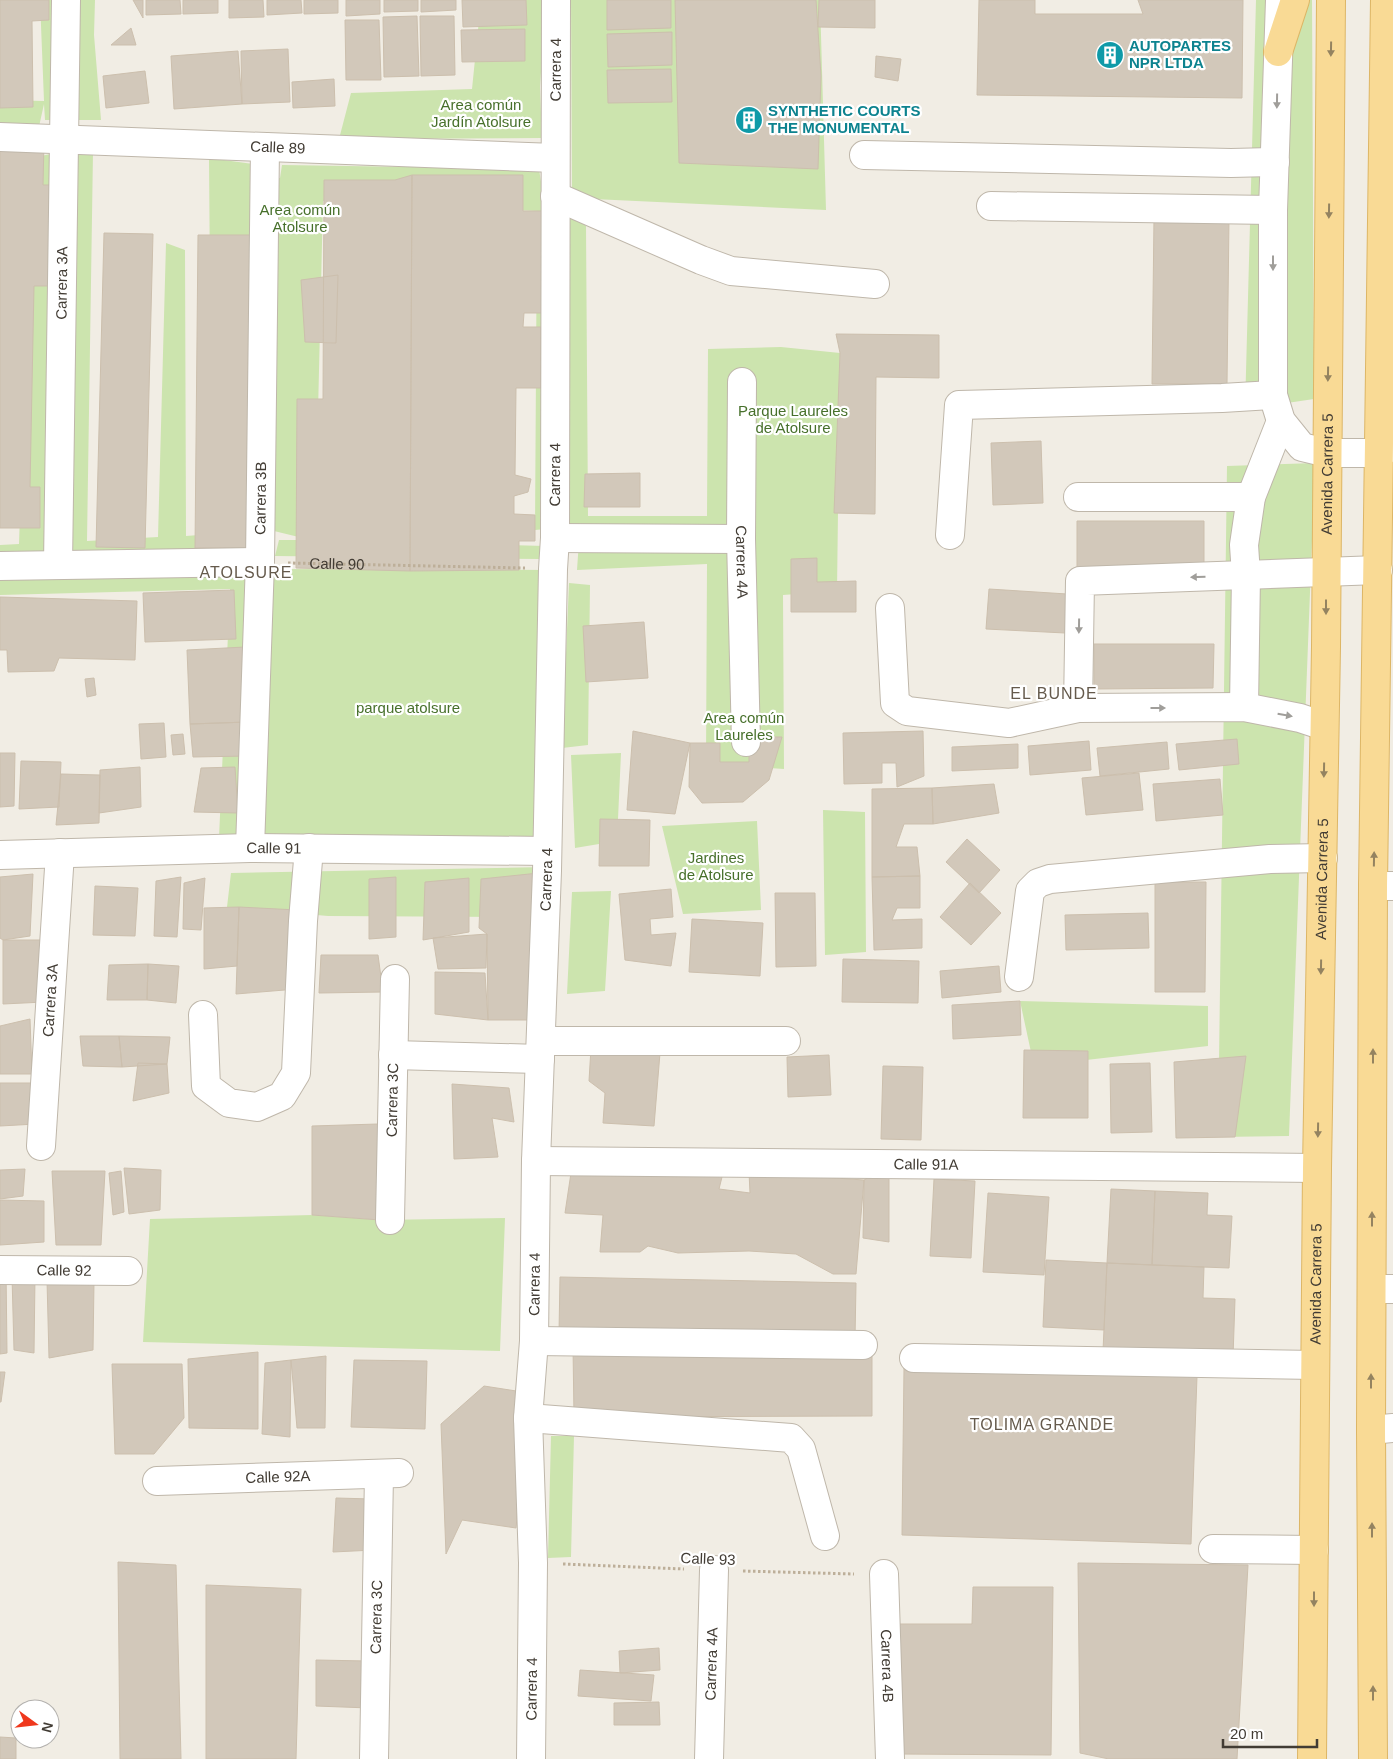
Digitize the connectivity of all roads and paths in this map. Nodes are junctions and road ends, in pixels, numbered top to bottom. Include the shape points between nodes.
1 (66, 0) edge
2 (556, 0) edge
3 (1280, 0) edge
4 (1295, 0) edge
5 (1332, 0) edge
6 (1385, 0) edge
7 (1278, 52) junction
8 (0, 137) edge
9 (64, 140) junction
10 (265, 147) junction
11 (864, 155) dead end
12 (555, 158) junction
13 (1275, 162) junction
14 (555, 196) junction
15 (991, 206) dead end
16 (1274, 210) junction
17 (1387, 258) edge
18 (875, 284) dead end
19 (742, 382) dead end
20 (1273, 395) junction
21 (1281, 421) junction
22 (1386, 449) edge
23 (1327, 453) junction
24 (1078, 497) dead end
25 (1251, 497) junction
26 (950, 535) dead end
27 (555, 538) junction
28 (741, 539) junction
29 (260, 562) junction
30 (58, 565) junction
31 (0, 566) edge
32 (553, 568) junction
33 (1378, 570) junction
34 (1326, 571) junction
35 (1246, 575) junction
36 (890, 608) dead end
37 (1078, 708) junction
38 (1244, 708) junction
39 (1324, 726) junction
40 (746, 742) dead end
41 (250, 848) junction
42 (308, 848) junction
43 (547, 851) junction
44 (60, 853) junction
45 (0, 855) edge
46 (1323, 858) junction
47 (1383, 886) edge
48 (1019, 977) dead end
49 (395, 979) dead end
50 (202, 1015) dead end
51 (786, 1041) dead end
52 (541, 1050) junction
53 (393, 1055) junction
54 (41, 1146) dead end
55 (536, 1161) junction
56 (1317, 1168) junction
57 (390, 1220) dead end
58 (0, 1270) edge
59 (128, 1271) dead end
60 (1382, 1289) edge
61 (534, 1342) junction
62 (863, 1345) dead end
63 (914, 1358) dead end
64 (1315, 1364) junction
65 (528, 1418) junction
66 (1382, 1429) edge
67 (389, 1474) joint
68 (157, 1480) dead end
69 (825, 1536) dead end
70 (1213, 1549) dead end
71 (1314, 1550) junction
72 (533, 1563) junction
73 (714, 1570) junction
74 (884, 1574) joint
75 (374, 1759) edge
76 (531, 1759) edge
77 (710, 1759) edge
78 (890, 1759) edge
79 (1312, 1759) edge
80 (1373, 1759) edge

1 - 9 street, Carrera 3A
2 - 12 street, Carrera 4
3 - 7 street
4 - 7 main road
5 -> 23 main road, Avenida Carrera 5
6 - 17 main road
7 -> 13 street
8 - 9 street, Calle 89
9 - 10 street, Calle 89
9 - 30 street, Carrera 3A
10 - 12 street, Calle 89
10 - 29 street, Carrera 3B
11 - 13 street
12 - 14 street, Carrera 4
13 - 16 street
14 - 18 street via 731,270
14 - 27 street, Carrera 4
15 - 16 street
16 -> 20 street
17 - 22 main road
19 - 28 street, Carrera 4A
20 - 21 street
20 - 26 street via 959,405
21 - 23 street via 1302,447
21 - 25 street
22 - 23 street
22 - 33 main road
23 - 34 main road, Avenida Carrera 5
24 - 25 street
25 - 35 street via 1244,545
27 - 28 street
27 - 32 street, Carrera 4
28 - 40 street, Carrera 4A
29 - 30 street
29 - 32 path, Calle 90
29 - 41 street, Carrera 3B
30 - 31 street
32 - 43 street, Carrera 4
33 - 34 street
47 -> 33 main road
34 - 35 street
34 -> 39 main road, Avenida Carrera 5
35 -> 37 street via 1080,581
35 - 38 street
36 - 37 street via 895,703 907,711 1008,723
37 -> 38 street
38 -> 39 street via 1300,718
39 -> 46 main road, Avenida Carrera 5
41 - 42 street, Calle 91
41 - 44 street, Calle 91
42 - 43 street, Calle 91
42 - 50 street via 296,1073 282,1096 257,1107 248,1106 230,1103 206,1086
43 - 52 street, Carrera 4
44 - 45 street, Calle 91
44 - 54 street, Carrera 3A
46 - 48 street via 1270,859 1050,879 1030,890
46 -> 56 main road, Avenida Carrera 5
60 -> 47 main road
49 - 53 street, Carrera 3C
51 - 52 street
52 - 53 street
52 - 55 street, Carrera 4
53 - 57 street, Carrera 3C
55 - 56 street, Calle 91A
55 - 61 street, Carrera 4
56 - 64 main road, Avenida Carrera 5
58 - 59 street, Calle 92
66 -> 60 main road
61 - 62 street
61 - 65 street, Carrera 4
63 - 64 street
64 - 71 main road, Avenida Carrera 5
65 - 69 street via 791,1438 801,1449
65 - 72 street, Carrera 4
80 -> 66 main road
67 - 68 street, Calle 92A
67 - 75 street, Carrera 3C
70 - 71 street
71 -> 79 main road, Avenida Carrera 5
72 - 73 path, Calle 93
72 - 76 street, Carrera 4
73 - 74 path, Calle 93
73 - 77 street, Carrera 4A
74 - 78 street, Carrera 4B

